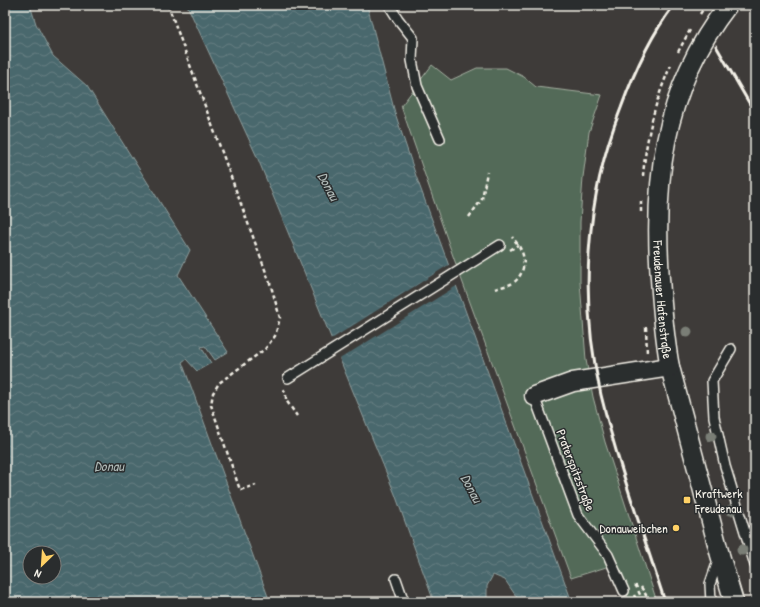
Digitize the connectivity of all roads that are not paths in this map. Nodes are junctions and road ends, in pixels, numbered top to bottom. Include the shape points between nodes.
1 (389, 5) edge
2 (728, 5) edge
3 (440, 139) dead end
4 (500, 245) dead end
5 (731, 349) dead end
6 (670, 367) junction
7 (288, 378) dead end
8 (534, 396) joint
9 (720, 555) junction
10 (755, 565) edge
11 (396, 579) dead end
12 (624, 591) dead end
13 (404, 602) edge
14 (711, 602) edge
15 (734, 602) edge

1 - 3 lane via 413,38 412,60 417,86
2 - 6 street, Freudenauer Hafenstraße via 703,40 691,64 669,123 660,172 659,268
4 - 7 lane
5 - 10 lane via 712,381 714,417 725,466
6 - 8 street via 573,382
6 - 9 street, Freudenauer Hafenstraße
8 - 12 lane, Praterspitzstraße via 578,514 608,555
9 - 14 lane via 710,584
9 - 15 street, Freudenauer Hafenstraße
11 - 13 lane

